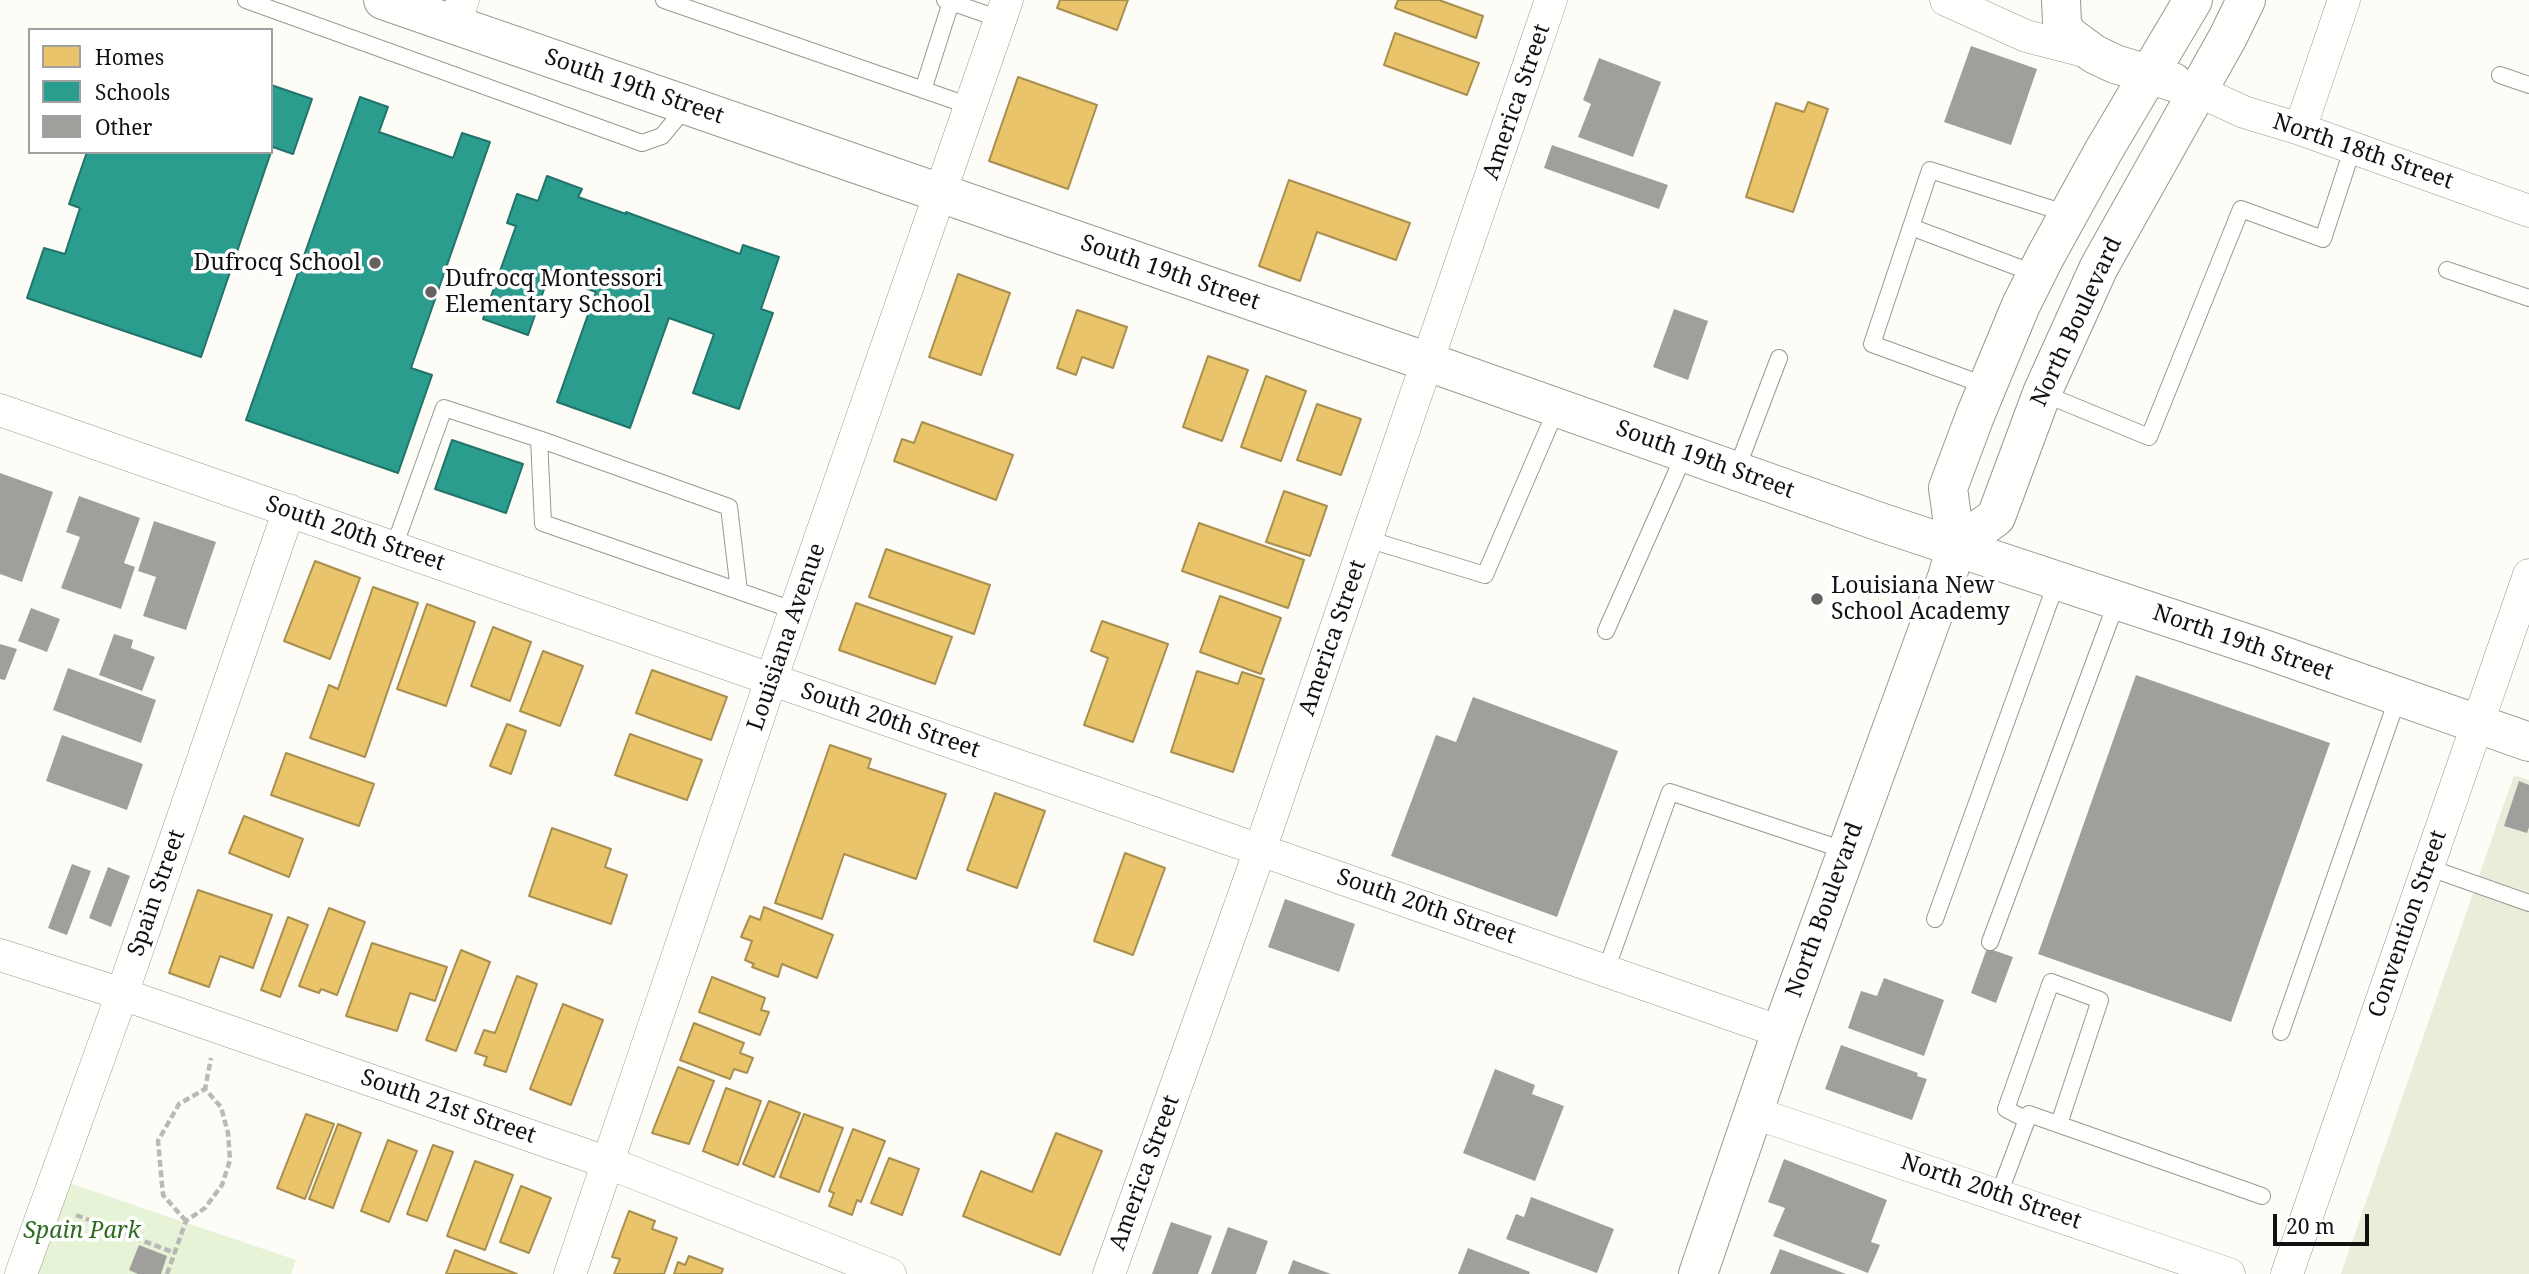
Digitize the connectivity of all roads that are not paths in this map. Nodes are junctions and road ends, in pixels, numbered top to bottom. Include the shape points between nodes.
1 (246, 0) edge
2 (383, 0) edge
3 (664, 0) edge
4 (1551, 0) edge
5 (1946, 0) edge
6 (2061, 0) edge
7 (2193, 0) edge
8 (2246, 0) edge
9 (2344, 0) edge
10 (948, 1) edge
11 (1003, 9) edge
12 (459, 13) edge
13 (2094, 54) junction
14 (2150, 74) junction
15 (2500, 75) dead end
16 (2529, 85) edge
17 (923, 90) junction
18 (2198, 91) junction
19 (687, 106) junction
20 (970, 106) junction
21 (2300, 129) junction
22 (2353, 147) junction
23 (940, 193) junction
24 (2529, 210) edge
25 (2068, 214) junction
26 (1911, 228) junction
27 (2447, 270) dead end
28 (2036, 274) junction
29 (2529, 298) edge
30 (1779, 358) dead end
31 (1428, 362) junction
32 (1987, 386) junction
33 (2042, 393) junction
34 (1557, 408) junction
35 (0, 410) edge
36 (539, 439) junction
37 (1685, 453) junction
38 (1736, 471) junction
39 (289, 510) junction
40 (1367, 539) junction
41 (394, 547) junction
42 (1956, 547) junction
43 (2529, 575) edge
44 (2057, 581) junction
45 (739, 591) junction
46 (2117, 601) junction
47 (796, 611) junction
48 (1606, 631) dead end
49 (771, 680) junction
50 (2398, 697) junction
51 (2478, 725) junction
52 (2529, 742) edge
53 (1260, 850) junction
54 (1847, 851) junction
55 (2427, 867) junction
56 (2529, 903) edge
57 (1935, 919) dead end
58 (1990, 942) dead end
59 (0, 955) edge
60 (1606, 970) junction
61 (122, 994) junction
62 (1781, 1032) junction
63 (2281, 1032) dead end
64 (1752, 1112) junction
65 (2027, 1120) junction
66 (2059, 1124) junction
67 (609, 1163) junction
68 (1999, 1194) junction
69 (2262, 1196) dead end
70 (20, 1274) edge
71 (570, 1274) edge
72 (890, 1274) edge
73 (1109, 1274) edge
74 (1698, 1274) edge
75 (2229, 1274) edge
76 (2287, 1274) edge

1 - 19 lane via 642,144 662,136
2 - 12 street, South 19th Street
3 - 17 lane
4 - 31 street, America Street
5 - 13 street via 2026,36
6 - 13 street via 2067,34
7 - 14 street, North Boulevard
8 - 18 street, North Boulevard
9 - 21 street
10 - 11 lane
10 - 17 lane
11 - 20 street, Louisiana Avenue
12 - 19 street, South 19th Street
13 - 14 street
14 - 18 street
14 - 25 street, North Boulevard
15 - 16 lane
17 - 20 lane
18 - 21 street, North 18th Street via 2244,112
18 - 33 street, North Boulevard via 2099,267
19 - 23 street, South 19th Street
20 - 23 street, Louisiana Avenue
21 - 22 street, North 18th Street
22 - 24 street, North 18th Street
22 - 33 lane via 2323,239 2241,209 2148,438
23 - 31 street, South 19th Street
23 - 47 street, Louisiana Avenue
25 - 26 lane via 1930,170
25 - 28 street, North Boulevard
26 - 28 lane
26 - 32 lane via 1872,344
27 - 29 lane
28 - 32 street, North Boulevard
30 - 38 lane
31 - 34 street, South 19th Street
31 - 40 street, America Street
32 - 42 street, North Boulevard via 1948,488
33 - 42 street, North Boulevard via 1996,517
34 - 37 street, South 19th Street
34 - 40 lane via 1485,575
35 - 39 street, South 20th Street
36 - 41 lane via 444,408
36 - 45 lane via 729,507
36 - 45 lane via 543,523
37 - 38 street, South 19th Street
37 - 48 lane
38 - 42 street, South 19th Street
39 - 41 street, South 20th Street
39 - 61 street, Spain Street
40 - 53 street, America Street
41 - 49 street, South 20th Street
42 - 44 street, North 19th Street
42 - 54 street, North Boulevard
43 - 51 street, Convention Street
44 - 46 street, North 19th Street
44 - 57 lane
45 - 47 lane
46 - 50 street, North 19th Street
46 - 58 lane
47 - 49 street, Louisiana Avenue
49 - 53 street, South 20th Street
49 - 67 street, Louisiana Avenue
50 - 51 street, North 19th Street
50 - 63 lane
51 - 52 street, North 19th Street
51 - 55 street, Convention Street
53 - 60 street, South 20th Street
53 - 73 street, America Street
54 - 60 lane via 1670,792
54 - 62 street, North Boulevard
55 - 56 lane
55 - 76 street, Convention Street
59 - 61 street, South 21st Street
60 - 62 street, South 20th Street
61 - 67 street, South 21st Street
61 - 70 street, Spain Street
62 - 64 street, North Boulevard
64 - 68 street, North 20th Street
64 - 74 street, North Boulevard
65 - 66 lane via 2029,1114
65 - 66 lane via 2006,1109 2051,982 2100,1000
65 - 68 lane
66 - 69 lane
67 - 71 street, Louisiana Avenue
67 - 72 street, South 21st Street
68 - 75 street, North 20th Street

